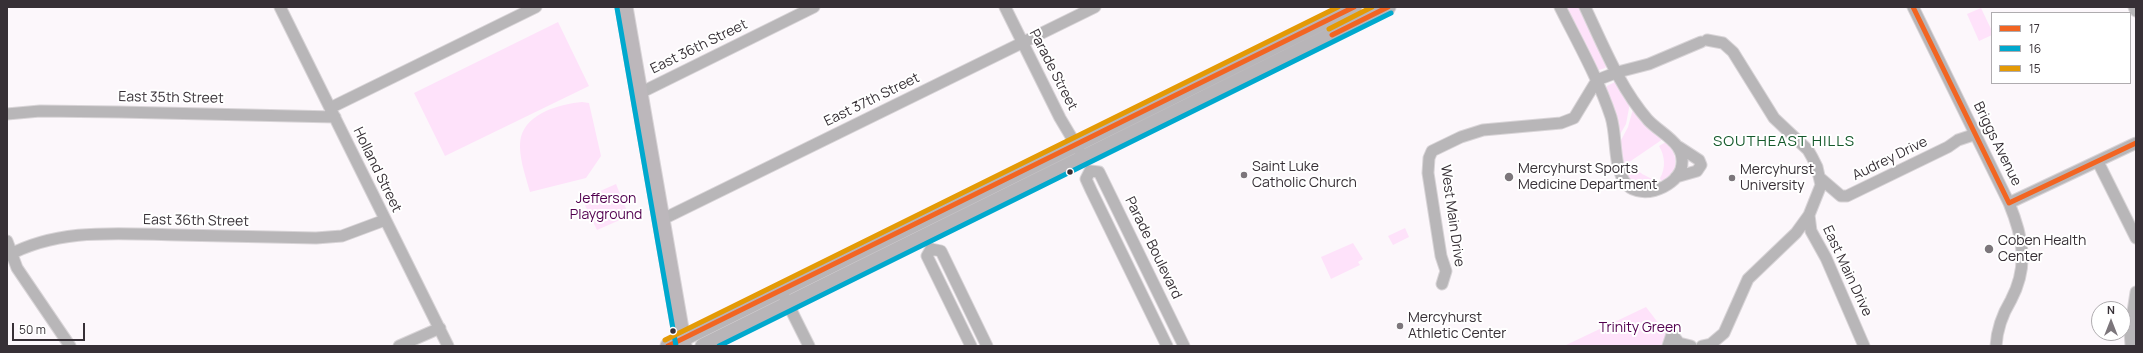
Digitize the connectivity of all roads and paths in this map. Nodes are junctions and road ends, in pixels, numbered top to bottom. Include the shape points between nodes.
1 (280, 7) edge
2 (536, 7) edge
3 (624, 7) edge
4 (814, 7) edge
5 (1005, 7) edge
6 (1095, 7) edge
7 (1354, 7) edge
8 (1388, 7) edge
9 (1560, 7) edge
10 (1585, 7) edge
11 (1913, 7) edge
12 (2134, 7) edge
13 (2136, 12) edge
14 (1360, 13) edge
15 (1023, 42) junction
16 (1618, 72) junction
17 (1597, 80) junction
18 (640, 93) junction
19 (332, 113) junction
20 (7, 114) edge
21 (1976, 134) junction
22 (2136, 143) edge
23 (1680, 147) junction
24 (1080, 151) junction
25 (2098, 162) junction
26 (1090, 171) junction
27 (1676, 177) junction
28 (1820, 178) junction
29 (2009, 203) junction
30 (1810, 216) junction
31 (385, 220) junction
32 (661, 220) junction
33 (925, 236) junction
34 (2136, 238) edge
35 (7, 241) edge
36 (9, 255) edge
37 (1442, 284) dead end
38 (2136, 292) edge
39 (785, 297) junction
40 (440, 328) junction
41 (678, 344) edge
42 (70, 346) edge
43 (399, 346) edge
44 (448, 346) edge
45 (703, 346) edge
46 (809, 346) edge
47 (971, 346) edge
48 (987, 346) edge
49 (1167, 346) edge
50 (1184, 346) edge
51 (1668, 346) edge
52 (1691, 346) edge
53 (1702, 346) edge
54 (1864, 346) edge
55 (1996, 346) edge
56 (2131, 346) edge

1 - 19 street, Holland Street
2 - 19 street, East 35th Street
3 - 18 main road
4 - 18 street, East 36th Street
5 - 15 street, Parade Street
6 - 15 street, East 37th Street
7 - 24 main road
8 - 14 main road
9 - 17 street
10 - 16 street
11 - 21 street, Briggs Avenue
12 - 13 street
14 - 24 main road
15 - 24 street, Parade Street via 1060,118
15 - 32 street, East 37th Street
16 - 17 street
16 - 23 street via 1633,101 1649,121
16 - 28 street via 1648,64 1704,41 1723,43 1733,52 1774,118 1808,150
17 - 27 street via 1612,119 1617,157 1624,182 1635,192 1642,193 1664,185
17 - 37 street, West Main Drive via 1574,118 1561,124 1483,130 1432,151 1428,173 1441,256 1446,271
18 - 32 main road
19 - 20 street, East 35th Street via 40,111
19 - 31 street, Holland Street
21 - 28 street, Audrey Drive via 1958,140 1847,196 1842,196
21 - 29 street, Briggs Avenue
22 - 25 street
23 - 27 street via 1682,161
23 - 27 street via 1699,160 1701,165 1697,171
24 - 26 street, Parade Boulevard
24 - 33 main road
25 - 29 street
25 - 34 street
26 - 49 street, Parade Boulevard via 1086,179
26 - 50 street, Parade Boulevard via 1099,172
28 - 30 street, East Main Drive via 1819,191
29 - 55 street, Briggs Avenue via 2020,228 2022,264 2016,287 2000,321
30 - 53 street via 1796,233 1748,278 1724,333 1710,344
30 - 54 street, East Main Drive via 1811,230 1826,258
31 - 36 street, East 36th Street via 342,236 316,238 111,233 71,235 45,240
31 - 40 street, Holland Street
32 - 41 main road
33 - 39 main road
33 - 47 street via 927,256
33 - 48 street via 941,250
35 - 36 street
36 - 42 street
38 - 56 street via 2130,331
39 - 41 main road
39 - 45 main road
39 - 46 street
40 - 43 street
40 - 44 street, Holland Street
51 - 52 street via 1672,334 1679,343

